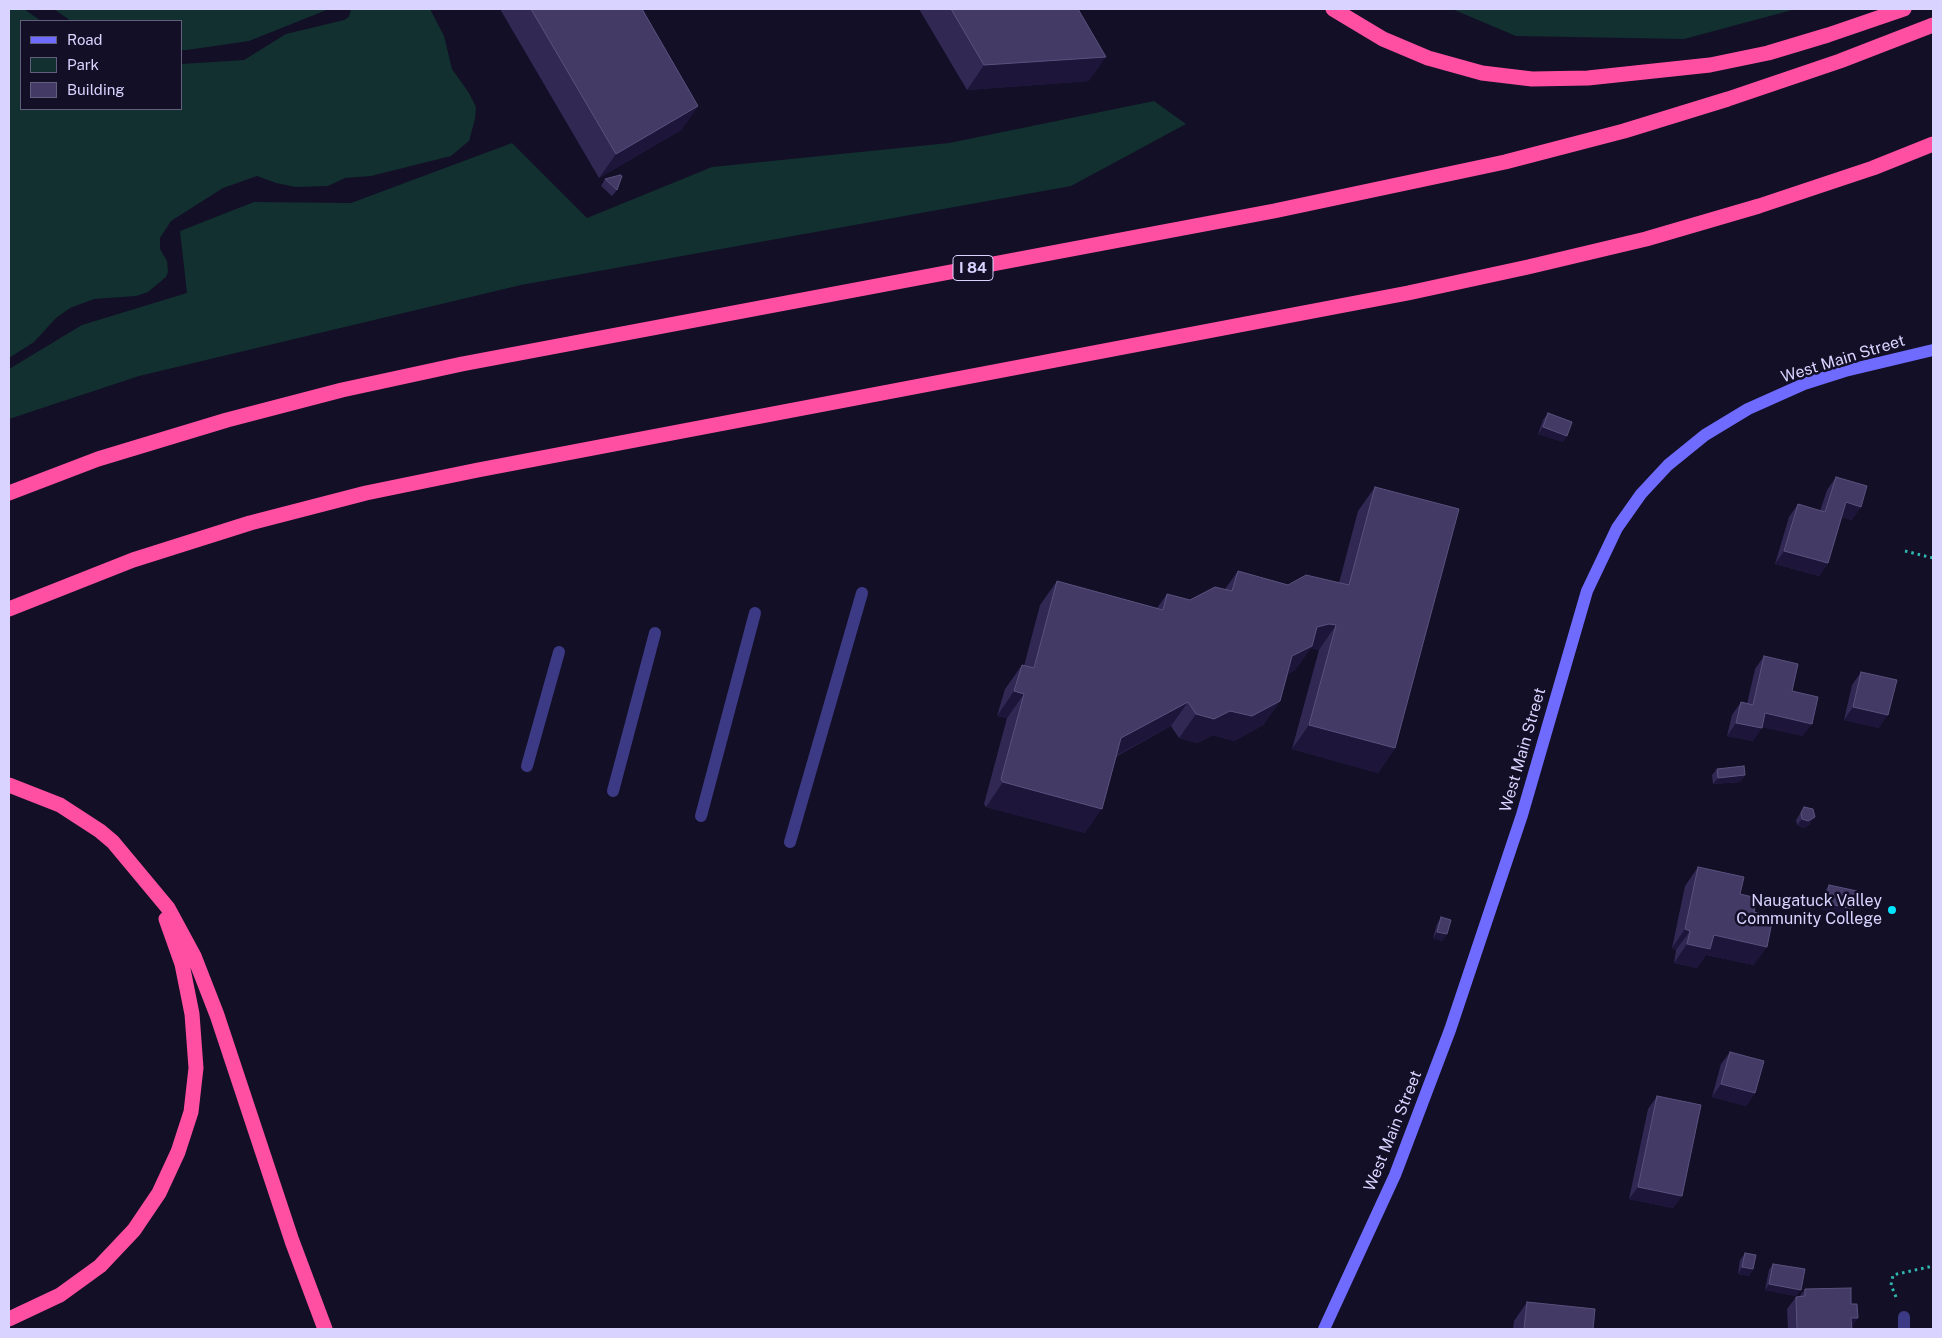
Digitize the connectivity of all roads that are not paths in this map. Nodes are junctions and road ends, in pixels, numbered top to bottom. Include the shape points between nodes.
1 (1333, 9) edge
2 (1904, 9) edge
3 (1933, 25) edge
4 (1933, 144) edge
5 (1933, 350) edge
6 (9, 492) edge
7 (862, 593) dead end
8 (9, 609) edge
9 (755, 613) dead end
10 (655, 633) dead end
11 (559, 652) dead end
12 (527, 766) dead end
13 (9, 786) edge
14 (613, 791) dead end
15 (701, 816) dead end
16 (113, 842) junction
17 (790, 842) dead end
18 (9, 1319) edge
19 (325, 1329) edge
20 (1324, 1329) edge

1 - 2 highway via 1383,39 1428,58 1482,73 1532,79 1588,78 1710,65 1768,53
3 - 6 highway, I 84 via 1728,99 1624,131 1505,162 1274,211 462,364 342,390 227,420 107,457
4 - 8 highway via 1874,168 1759,206 1528,267 1408,293 366,493 250,523 133,560
5 - 20 main road, West Main Street via 1845,371 1748,408 1705,435 1668,465 1641,494 1617,528 1587,591 1513,842 1450,1030 1395,1175
7 - 17 lane
9 - 15 lane
10 - 14 lane
11 - 12 lane
13 - 16 highway via 60,805
16 - 18 highway via 163,912 182,964 192,1014 196,1068 191,1112 178,1152 159,1193 134,1230 100,1266 60,1294
16 - 19 highway via 168,908 194,956

